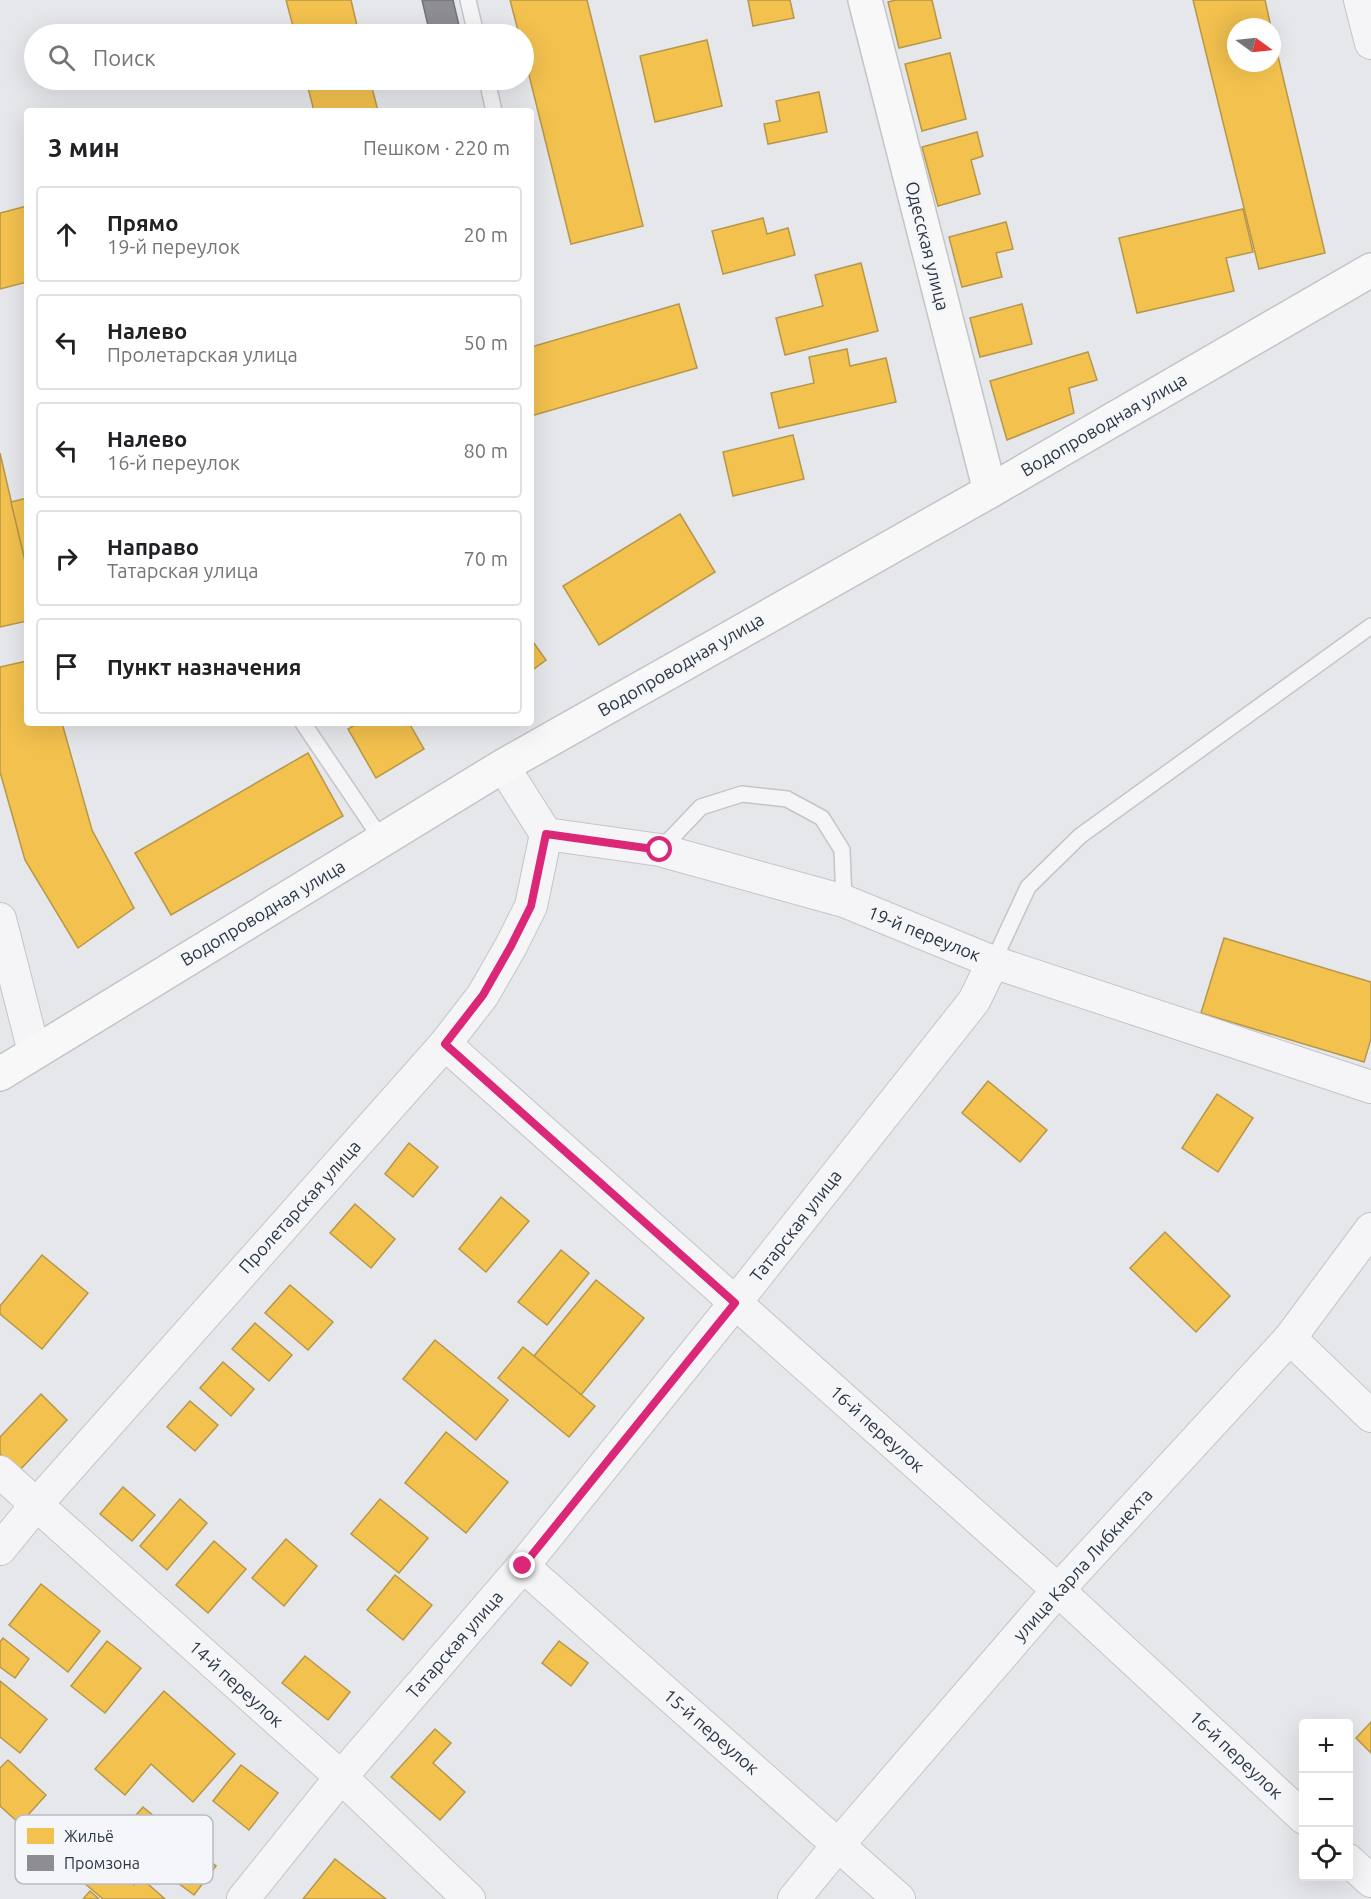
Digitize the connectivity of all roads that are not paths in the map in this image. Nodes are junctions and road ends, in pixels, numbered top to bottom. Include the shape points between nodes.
1 (468, 0) edge
2 (865, 0) edge
3 (1360, 0) edge
4 (474, 24) edge
5 (1371, 43) edge
6 (489, 90) edge
7 (493, 108) edge
8 (1371, 270) edge
9 (990, 491) junction
10 (1371, 626) edge
11 (305, 726) edge
12 (503, 766) junction
13 (546, 834) junction
14 (382, 840) junction
15 (660, 850) junction
16 (844, 901) junction
17 (0, 919) edge
18 (993, 962) junction
19 (445, 1044) junction
20 (34, 1052) junction
21 (0, 1074) edge
22 (1371, 1087) edge
23 (1371, 1229) edge
24 (735, 1303) junction
25 (1290, 1338) junction
26 (1371, 1416) edge
27 (0, 1472) edge
28 (36, 1505) junction
29 (0, 1549) edge
30 (523, 1566) junction
31 (1058, 1590) junction
32 (341, 1777) junction
33 (1299, 1813) edge
34 (839, 1845) junction
35 (1353, 1865) edge
36 (1371, 1881) edge
37 (243, 1899) edge
38 (469, 1899) edge
39 (794, 1899) edge
40 (899, 1899) edge

1 - 4 lane
2 - 9 street, Одесская улица
3 - 5 street
6 - 7 lane
8 - 9 street, Водопроводная улица
9 - 12 street, Водопроводная улица
10 - 18 lane via 1080,836 1028,887
11 - 14 lane
12 - 13 street
12 - 14 street, Водопроводная улица
13 - 15 street, 19-й переулок
13 - 19 street, Пролетарская улица via 531,906 483,995
14 - 20 street, Водопроводная улица
15 - 16 street, 19-й переулок
15 - 16 lane via 701,807 742,794 787,799 822,819 842,850
16 - 18 street, 19-й переулок
17 - 20 street
18 - 22 street, 19-й переулок
18 - 24 street, Татарская улица via 974,1000
19 - 24 street, 16-й переулок
19 - 28 street, Пролетарская улица
20 - 21 street, Водопроводная улица
23 - 25 street, улица Карла Либкнехта
24 - 30 street, Татарская улица
24 - 31 street, 16-й переулок
25 - 26 street
25 - 31 street, улица Карла Либкнехта
27 - 28 street, 14-й переулок
28 - 29 street, Пролетарская улица
28 - 32 street, 14-й переулок
30 - 32 street, Татарская улица
30 - 34 street, 15-й переулок
31 - 33 street, 16-й переулок
31 - 34 street, улица Карла Либкнехта
32 - 37 street, Татарская улица
32 - 38 street, 14-й переулок
34 - 39 street, улица Карла Либкнехта
34 - 40 street, 15-й переулок
35 - 36 street

